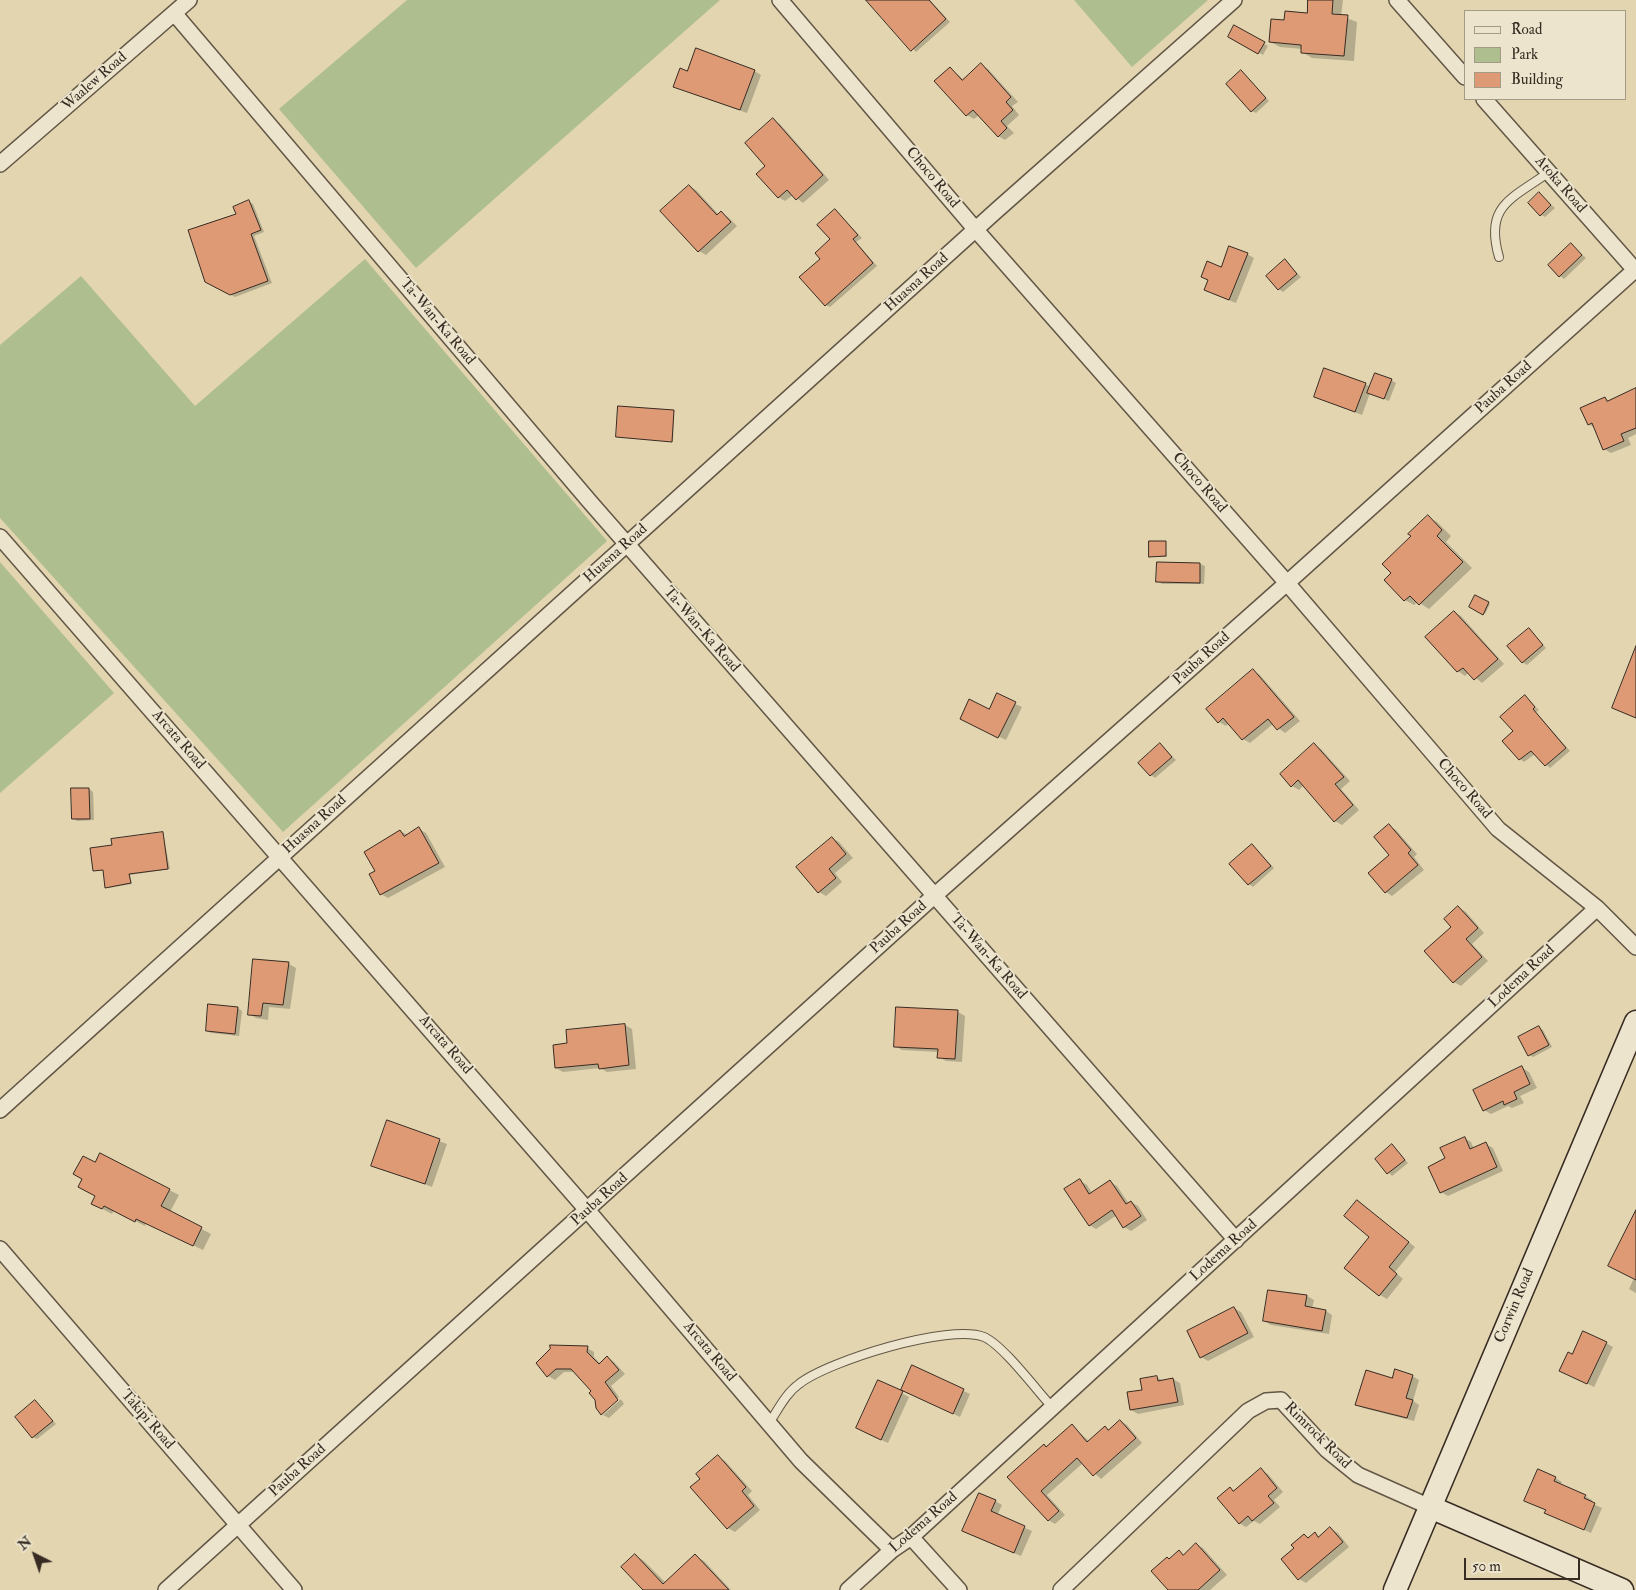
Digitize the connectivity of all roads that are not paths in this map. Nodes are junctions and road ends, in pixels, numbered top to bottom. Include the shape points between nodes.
1 (189, 0) edge
2 (780, 0) edge
3 (1234, 0) edge
4 (1397, 0) edge
5 (174, 13) junction
6 (1464, 76) edge
7 (1485, 100) edge
8 (0, 164) edge
9 (1549, 172) junction
10 (976, 230) junction
11 (1500, 257) dead end
12 (1636, 270) edge
13 (0, 537) edge
14 (627, 544) junction
15 (1287, 583) junction
16 (280, 857) junction
17 (934, 896) junction
18 (1598, 908) junction
19 (1636, 947) edge
20 (1636, 1022) edge
21 (0, 1110) edge
22 (588, 1211) junction
23 (1236, 1240) junction
24 (0, 1249) edge
25 (1053, 1408) junction
26 (769, 1423) junction
27 (1430, 1507) junction
28 (238, 1526) junction
29 (911, 1537) junction
30 (892, 1550) junction
31 (166, 1590) edge
32 (294, 1590) edge
33 (848, 1590) edge
34 (959, 1590) edge
35 (1061, 1590) edge
36 (1395, 1590) edge
37 (1622, 1590) edge

1 - 5 street, Waalew Road
2 - 10 street, Choco Road
3 - 10 street, Huasna Road
4 - 6 street
5 - 8 street, Waalew Road
5 - 14 street, Ta-Wan-Ka Road
7 - 9 street, Atoka Road
9 - 11 lane via 1514,197 1495,220 1494,237
9 - 12 street, Atoka Road
10 - 14 street, Huasna Road
10 - 15 street, Choco Road
12 - 15 street, Pauba Road
13 - 16 street, Arcata Road
14 - 16 street, Huasna Road
14 - 17 street, Ta-Wan-Ka Road
15 - 17 street, Pauba Road
15 - 18 street, Choco Road via 1498,829
16 - 21 street, Huasna Road
16 - 22 street, Arcata Road
17 - 22 street, Pauba Road
17 - 23 street, Ta-Wan-Ka Road
18 - 19 street, Choco Road
18 - 23 street, Lodema Road
20 - 27 main road, Corwin Road
22 - 26 street, Arcata Road
22 - 28 street, Pauba Road
23 - 25 street, Lodema Road
24 - 28 street, Takipi Road
25 - 26 lane via 987,1338 977,1334 957,1334 881,1350 830,1367 794,1388
25 - 29 street, Lodema Road
26 - 30 street, Arcata Road via 801,1461
27 - 35 street, Rimrock Road via 1358,1475 1327,1450 1281,1400 1266,1401 1248,1411
27 - 36 main road, Corwin Road
27 - 37 main road, Rimrock Road
28 - 31 street, Pauba Road
28 - 32 street, Takipi Road
29 - 30 street, Lodema Road
29 - 34 street
30 - 33 street, Lodema Road

